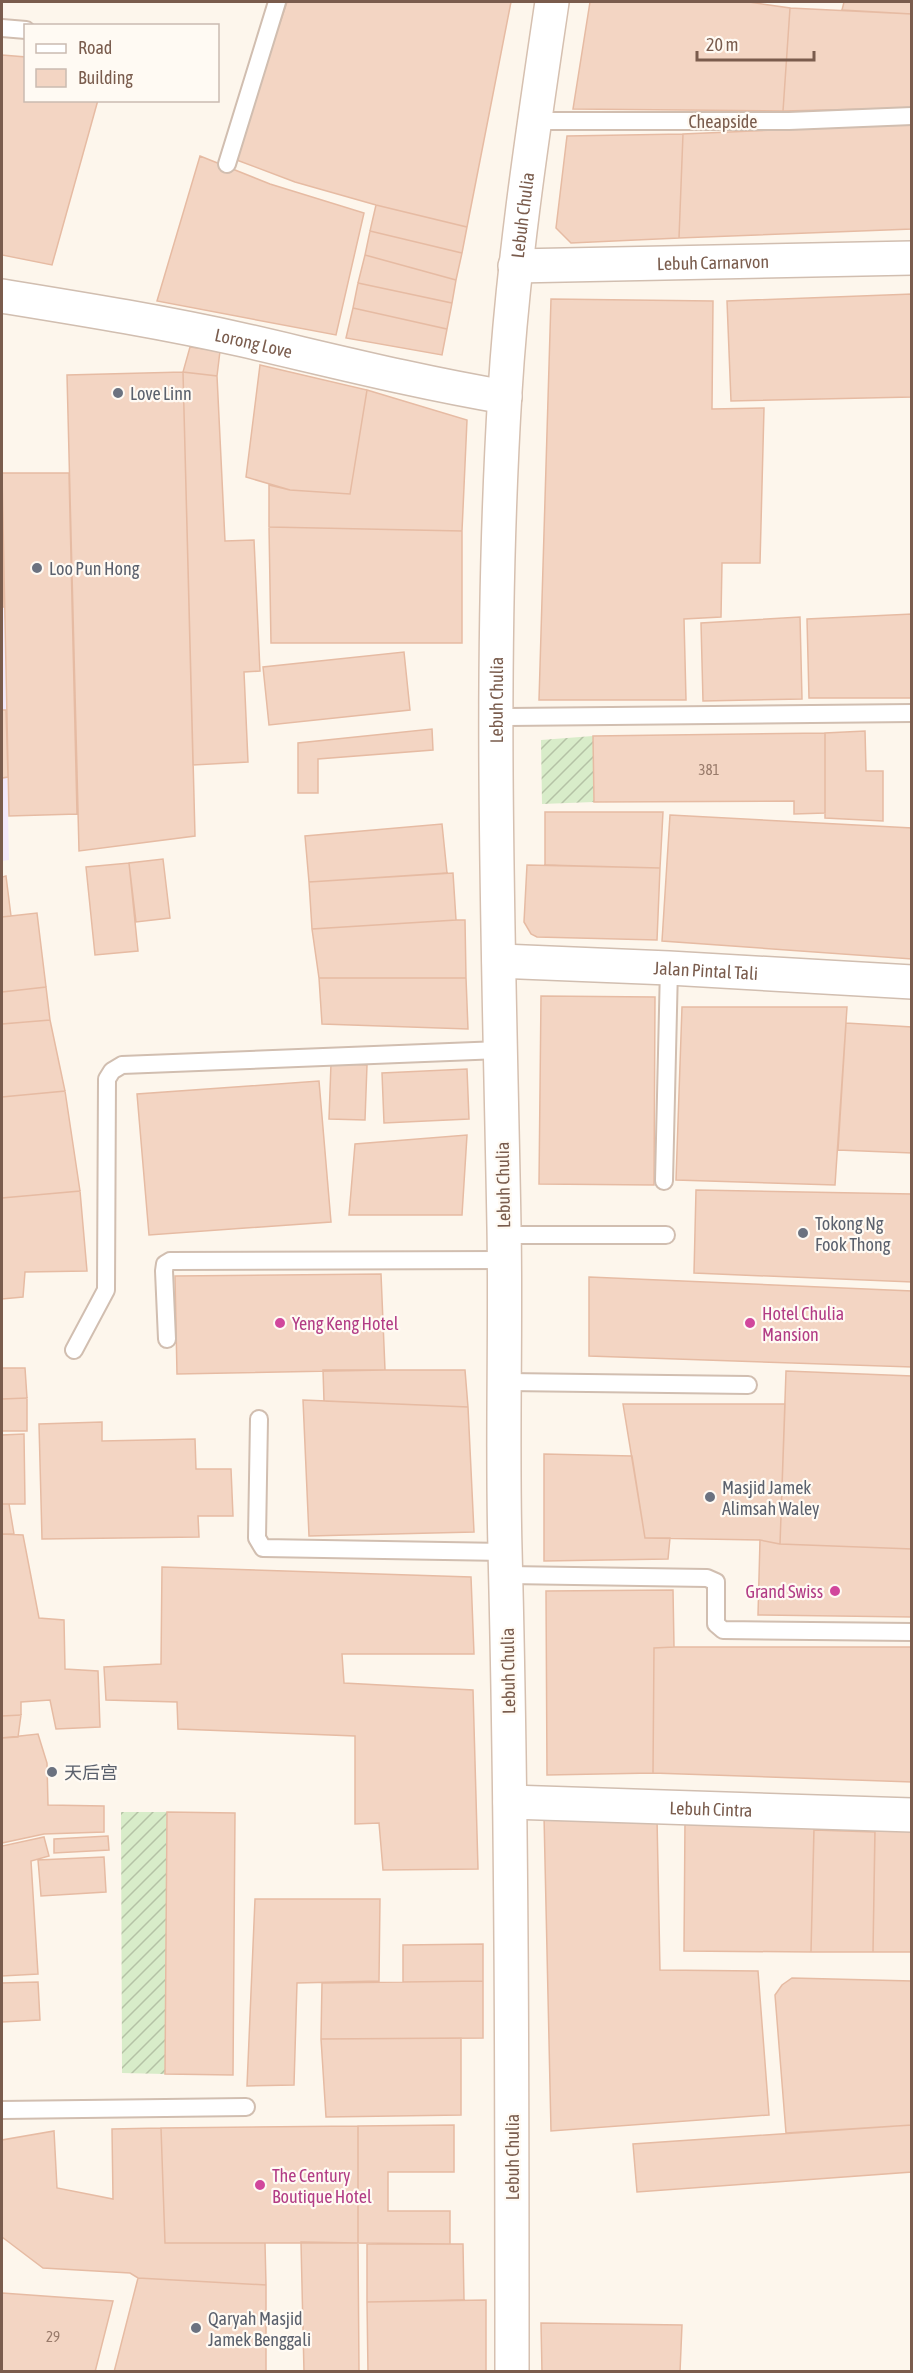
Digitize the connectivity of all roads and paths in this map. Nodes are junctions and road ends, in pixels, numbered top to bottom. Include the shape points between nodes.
1 (277, 2) edge
2 (552, 2) edge
3 (2, 28) edge
4 (24, 30) edge
5 (912, 116) edge
6 (534, 121) junction
7 (227, 164) dead end
8 (912, 258) edge
9 (515, 266) junction
10 (2, 296) edge
11 (505, 397) junction
12 (912, 713) edge
13 (496, 717) junction
14 (500, 961) junction
15 (669, 968) junction
16 (912, 982) edge
17 (500, 1050) junction
18 (664, 1181) dead end
19 (666, 1234) dead end
20 (504, 1248) junction
21 (166, 1340) dead end
22 (74, 1350) dead end
23 (504, 1382) junction
24 (748, 1385) dead end
25 (259, 1419) dead end
26 (506, 1564) junction
27 (912, 1632) edge
28 (510, 1802) junction
29 (912, 1815) edge
30 (246, 2107) dead end
31 (2, 2110) edge
32 (512, 2372) edge

1 - 7 lane
2 - 6 main road, Lebuh Chulia
3 - 4 lane
5 - 6 lane, Cheapside via 789,121
6 - 9 main road, Lebuh Chulia
8 - 9 main road, Lebuh Carnarvon
9 - 11 main road, Lebuh Chulia
10 - 11 main road, Lorong Love via 141,319
11 - 13 main road, Lebuh Chulia
12 - 13 lane
13 - 14 main road, Lebuh Chulia
14 - 15 main road, Jalan Pintal Tali
14 - 17 main road, Lebuh Chulia
15 - 16 main road, Jalan Pintal Tali
15 - 18 lane
17 - 20 main road, Lebuh Chulia
17 - 22 lane via 122,1065 112,1071 107,1079 106,1290
19 - 20 lane
20 - 21 lane via 170,1261 164,1271
20 - 23 main road, Lebuh Chulia
23 - 24 lane
23 - 26 main road, Lebuh Chulia
25 - 26 lane via 257,1538 263,1548
26 - 27 lane via 706,1578 716,1582 716,1624 723,1630
26 - 28 main road, Lebuh Chulia
28 - 29 main road, Lebuh Cintra
28 - 32 main road, Lebuh Chulia
30 - 31 lane

